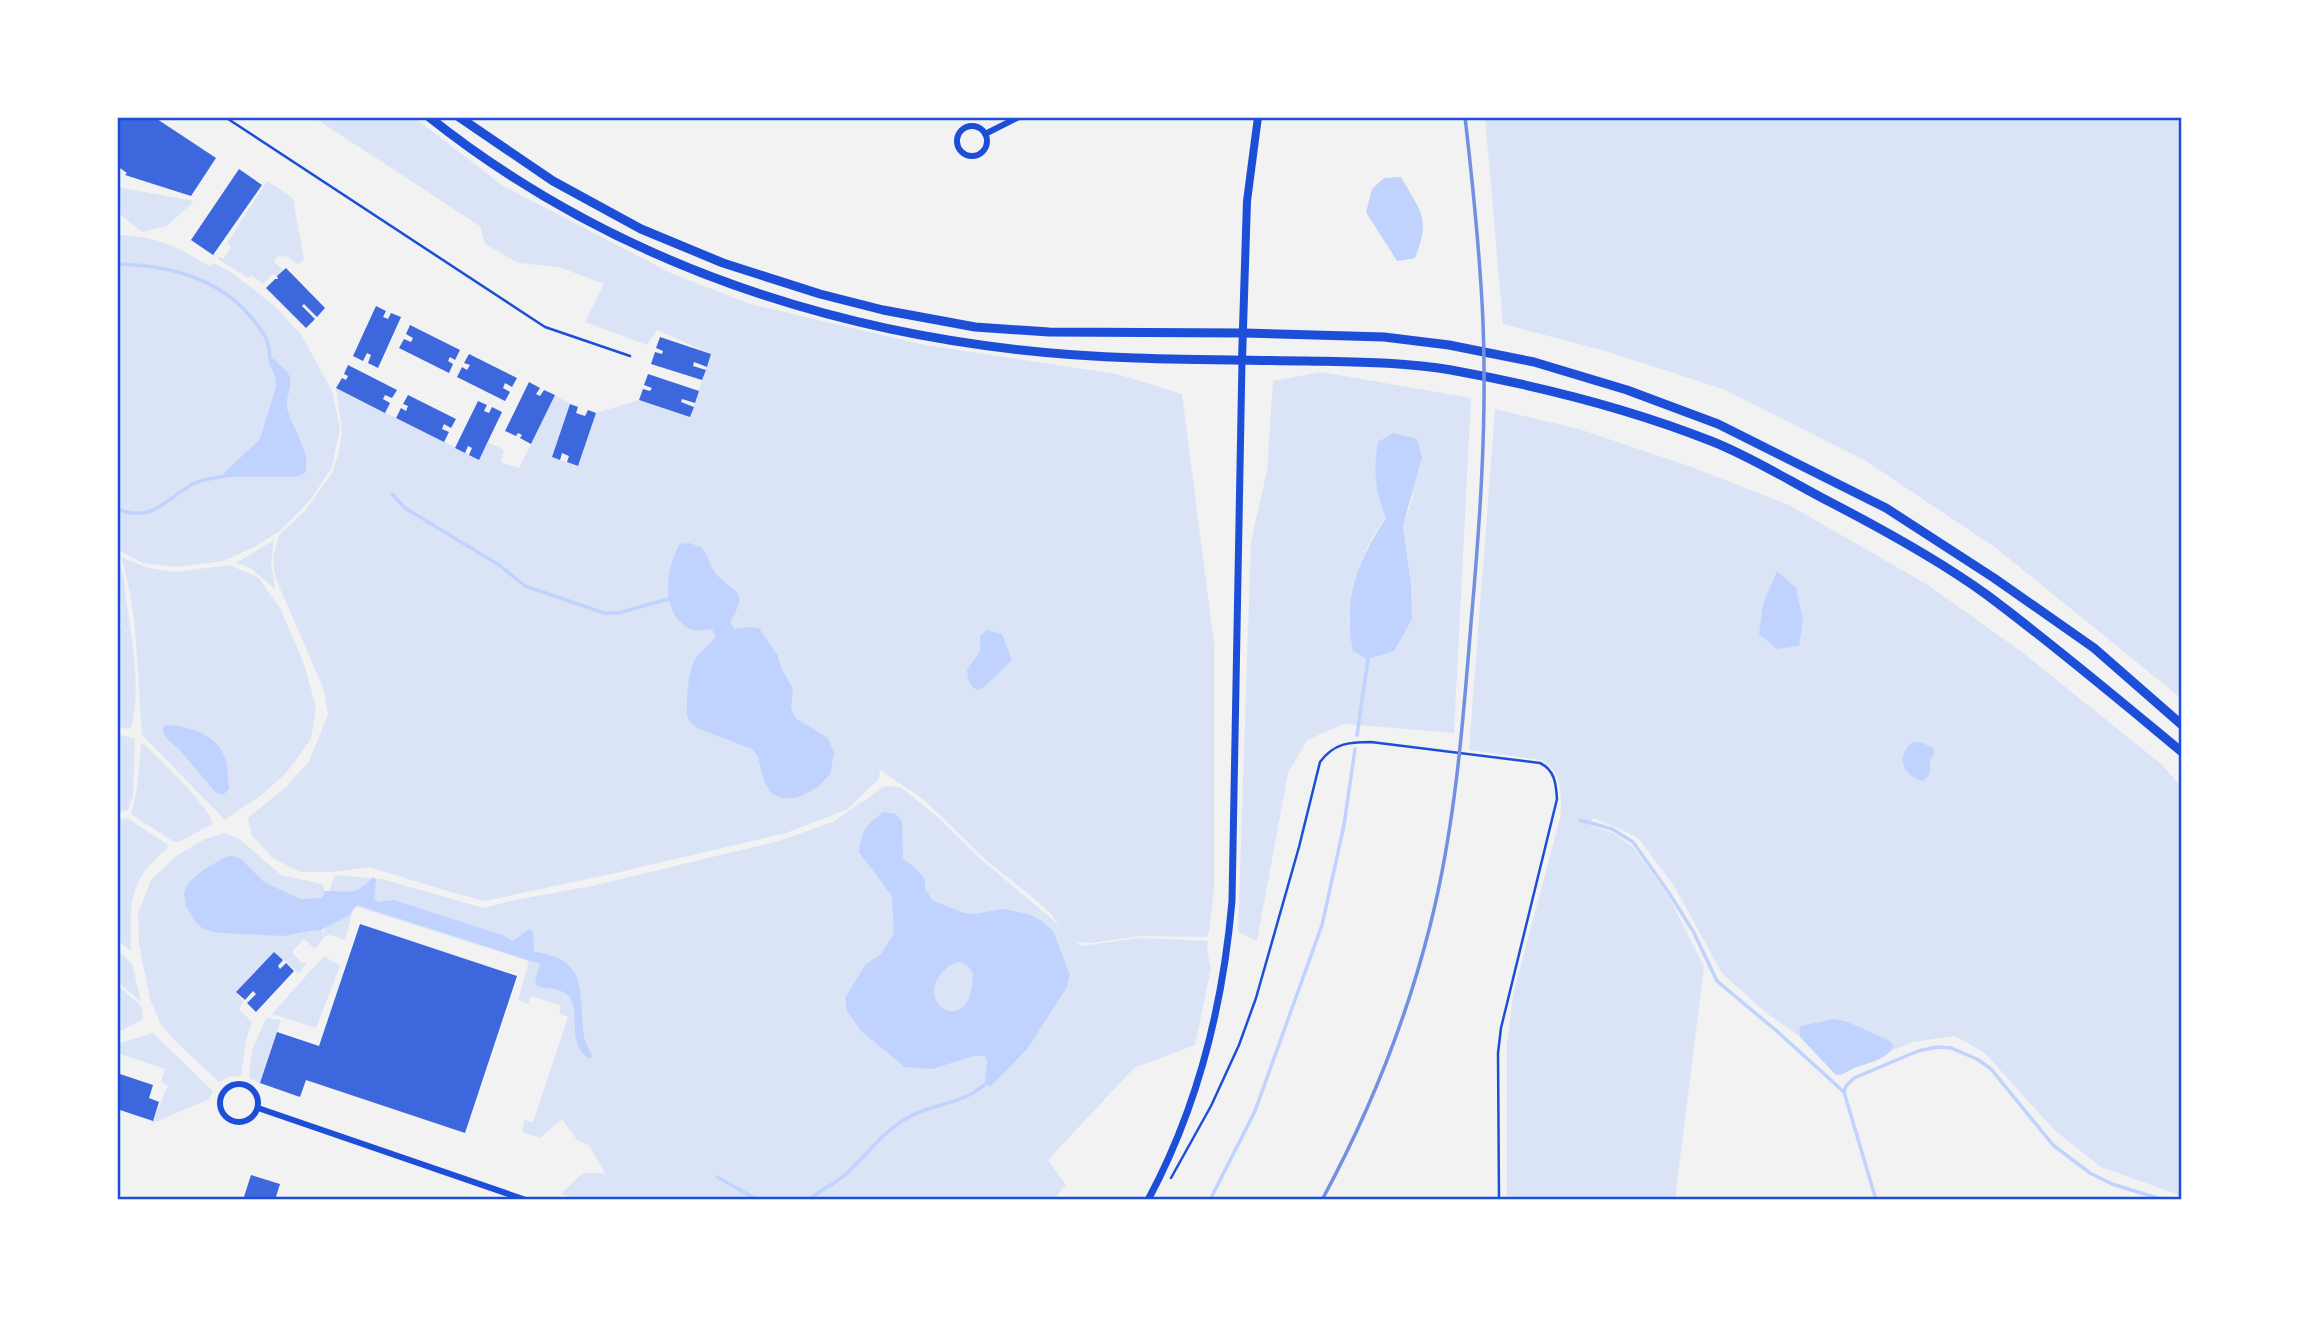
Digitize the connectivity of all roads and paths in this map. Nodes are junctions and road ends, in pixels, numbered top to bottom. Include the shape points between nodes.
1 (225, 117) edge
2 (429, 117) edge
3 (459, 117) edge
4 (1019, 117) edge
5 (1258, 117) edge
6 (985, 134) junction
7 (1244, 333) junction
8 (630, 356) dead end
9 (1242, 360) junction
10 (2182, 725) edge
11 (2182, 752) edge
12 (258, 1108) junction
13 (1170, 1180) dead end
14 (526, 1200) edge
15 (1148, 1200) edge
16 (1499, 1200) edge

1 - 8 lane via 545,327
2 - 9 main road via 544,196 633,245 813,312 1046,354
3 - 7 main road via 553,181 641,229 723,263 820,294 975,327
4 - 6 street
5 - 7 main road via 1247,201
6 - 6 street via 986,143 978,155 960,151 957,142 963,129 977,127
7 - 9 main road
7 - 10 main road via 1384,337 1449,345 1534,362 1718,424 1886,508 1940,543 2094,648
9 - 11 main road via 1383,362 1448,370 1625,411 1715,442 1885,530 1984,593
9 - 15 street via 1228,944 1204,1065
12 - 12 street via 257,1094 246,1085 227,1088 220,1099 222,1113 233,1122 246,1122
12 - 14 street
13 - 16 path via 1211,1107 1256,998 1320,762 1329,750 1346,742 1371,742 1540,763 1556,784 1557,799 1501,1028

